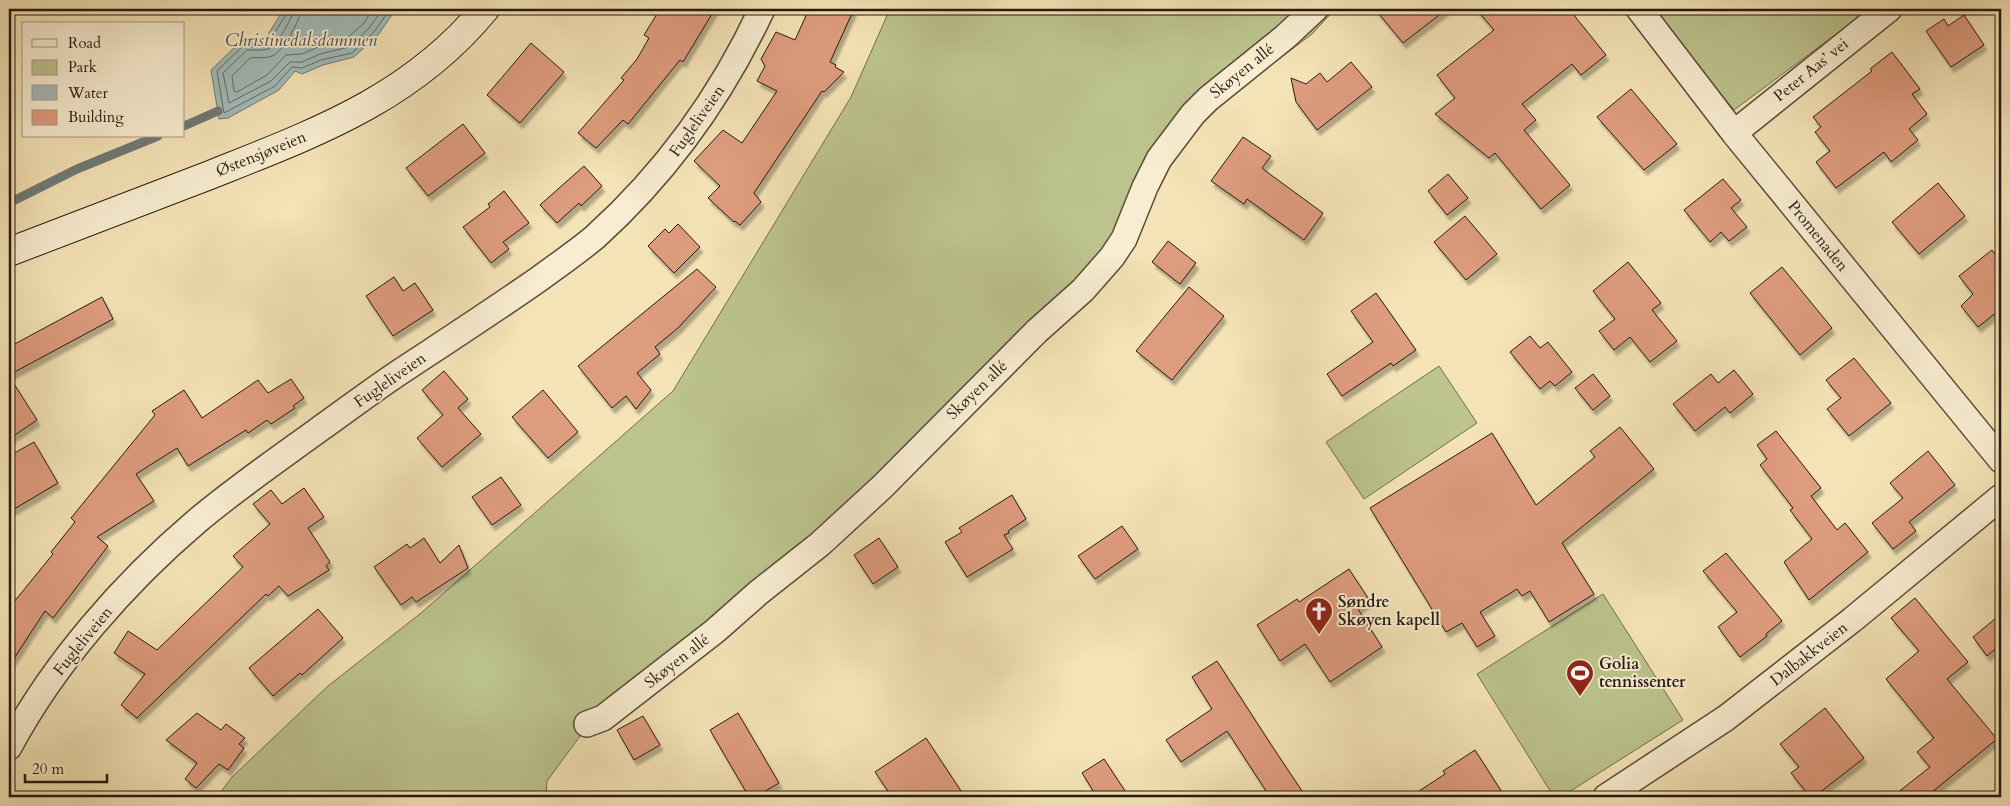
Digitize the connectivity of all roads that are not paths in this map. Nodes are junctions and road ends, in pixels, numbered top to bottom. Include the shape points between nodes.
1 (485, 9) edge
2 (762, 9) edge
3 (1315, 9) edge
4 (1638, 9) edge
5 (1889, 9) edge
6 (1734, 133) junction
7 (9, 252) edge
8 (2001, 460) edge
9 (2001, 497) edge
10 (587, 724) dead end
11 (9, 747) edge
12 (1606, 797) edge

1 - 7 main road, Østensjøveien via 442,55 416,76 326,127
2 - 11 street, Fugleliveien via 726,80 692,131 656,176 594,237 278,459 196,522 133,581 85,636 48,684
3 - 10 street, Skøyen allé via 1193,114 1159,159 1124,239 1083,290 820,544 716,631 604,718
4 - 6 street, Promenaden
5 - 6 street, Peter Aas’ vei
6 - 8 street, Promenaden
9 - 12 street, Dalbakkveien via 1852,620 1726,718

